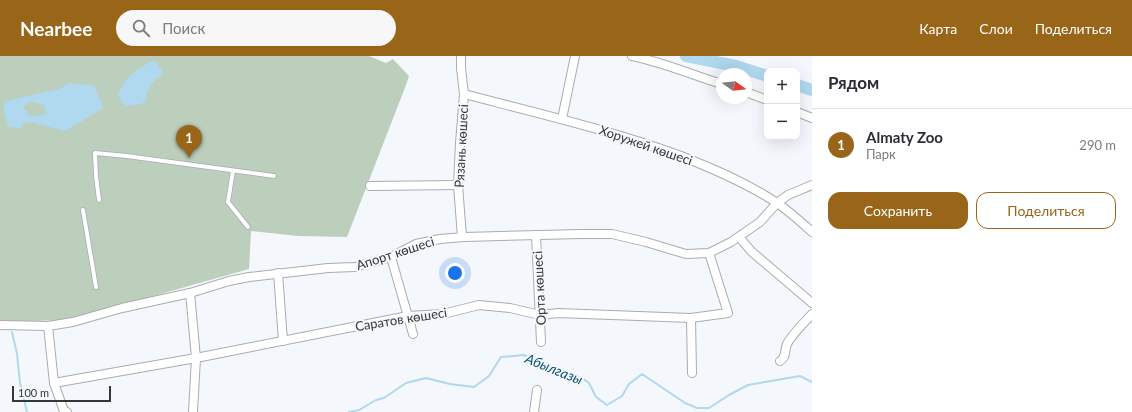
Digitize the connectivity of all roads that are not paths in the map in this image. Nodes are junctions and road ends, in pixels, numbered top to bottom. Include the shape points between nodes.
1 (461, 56) edge
2 (575, 56) edge
3 (632, 56) edge
4 (716, 82) edge
5 (464, 94) junction
6 (752, 94) edge
7 (764, 99) edge
8 (800, 113) edge
9 (812, 118) edge
10 (562, 119) junction
11 (234, 171) junction
12 (274, 176) dead end
13 (458, 185) junction
14 (812, 185) edge
15 (370, 186) dead end
16 (99, 200) dead end
17 (777, 203) junction
18 (83, 210) dead end
19 (248, 227) dead end
20 (812, 232) edge
21 (536, 235) junction
22 (462, 237) junction
23 (739, 237) junction
24 (709, 253) junction
25 (391, 257) junction
26 (278, 273) junction
27 (96, 287) dead end
28 (190, 293) junction
29 (812, 303) edge
30 (812, 314) edge
31 (540, 315) junction
32 (408, 316) junction
33 (691, 318) junction
34 (0, 325) edge
35 (48, 326) junction
36 (413, 334) dead end
37 (283, 341) junction
38 (541, 342) dead end
39 (196, 358) junction
40 (780, 361) dead end
41 (692, 372) dead end
42 (54, 383) junction
43 (538, 390) dead end
44 (67, 412) edge
45 (193, 412) edge
46 (534, 412) edge

1 - 5 street, Рязань көшесі
2 - 10 street
3 - 4 street via 659,62
5 - 10 street, Хоружей көшесі
5 - 13 street, Рязань көшесі
6 - 7 street
8 - 9 street
10 - 17 street, Хоружей көшесі via 602,129 710,167
11 - 12 lane
11 - 16 lane via 95,153
11 - 19 lane via 228,202
13 - 15 street
13 - 22 street, Рязань көшесі
14 - 17 street, Апорт көшесі via 788,194
17 - 20 street, Хоружей көшесі
17 - 23 street, Апорт көшесі via 760,222
18 - 27 lane
21 - 22 street, Апорт көшесі
21 - 24 street, Апорт көшесі via 612,234 686,254
21 - 31 street, Орта көшесі
22 - 25 street, Апорт көшесі via 416,244
23 - 24 street, Апорт көшесі
23 - 29 street via 756,256
24 - 33 street, Саратов көшесі via 728,313
25 - 26 street, Апорт көшесі via 355,267
25 - 32 street
26 - 28 street, Апорт көшесі via 229,281
26 - 37 street
28 - 35 street, Апорт көшесі
28 - 39 street
30 - 40 street via 787,345 786,354
31 - 32 street, Саратов көшесі via 510,308 479,305 442,314
31 - 33 street, Саратов көшесі via 558,313
31 - 38 street, Орта көшесі
32 - 36 street
32 - 37 street, Саратов көшесі
33 - 41 street
34 - 35 street, Апорт көшесі
35 - 42 street
37 - 39 street, Саратов көшесі
39 - 42 street, Саратов көшесі
39 - 45 street
42 - 44 street via 64,411
43 - 46 street

